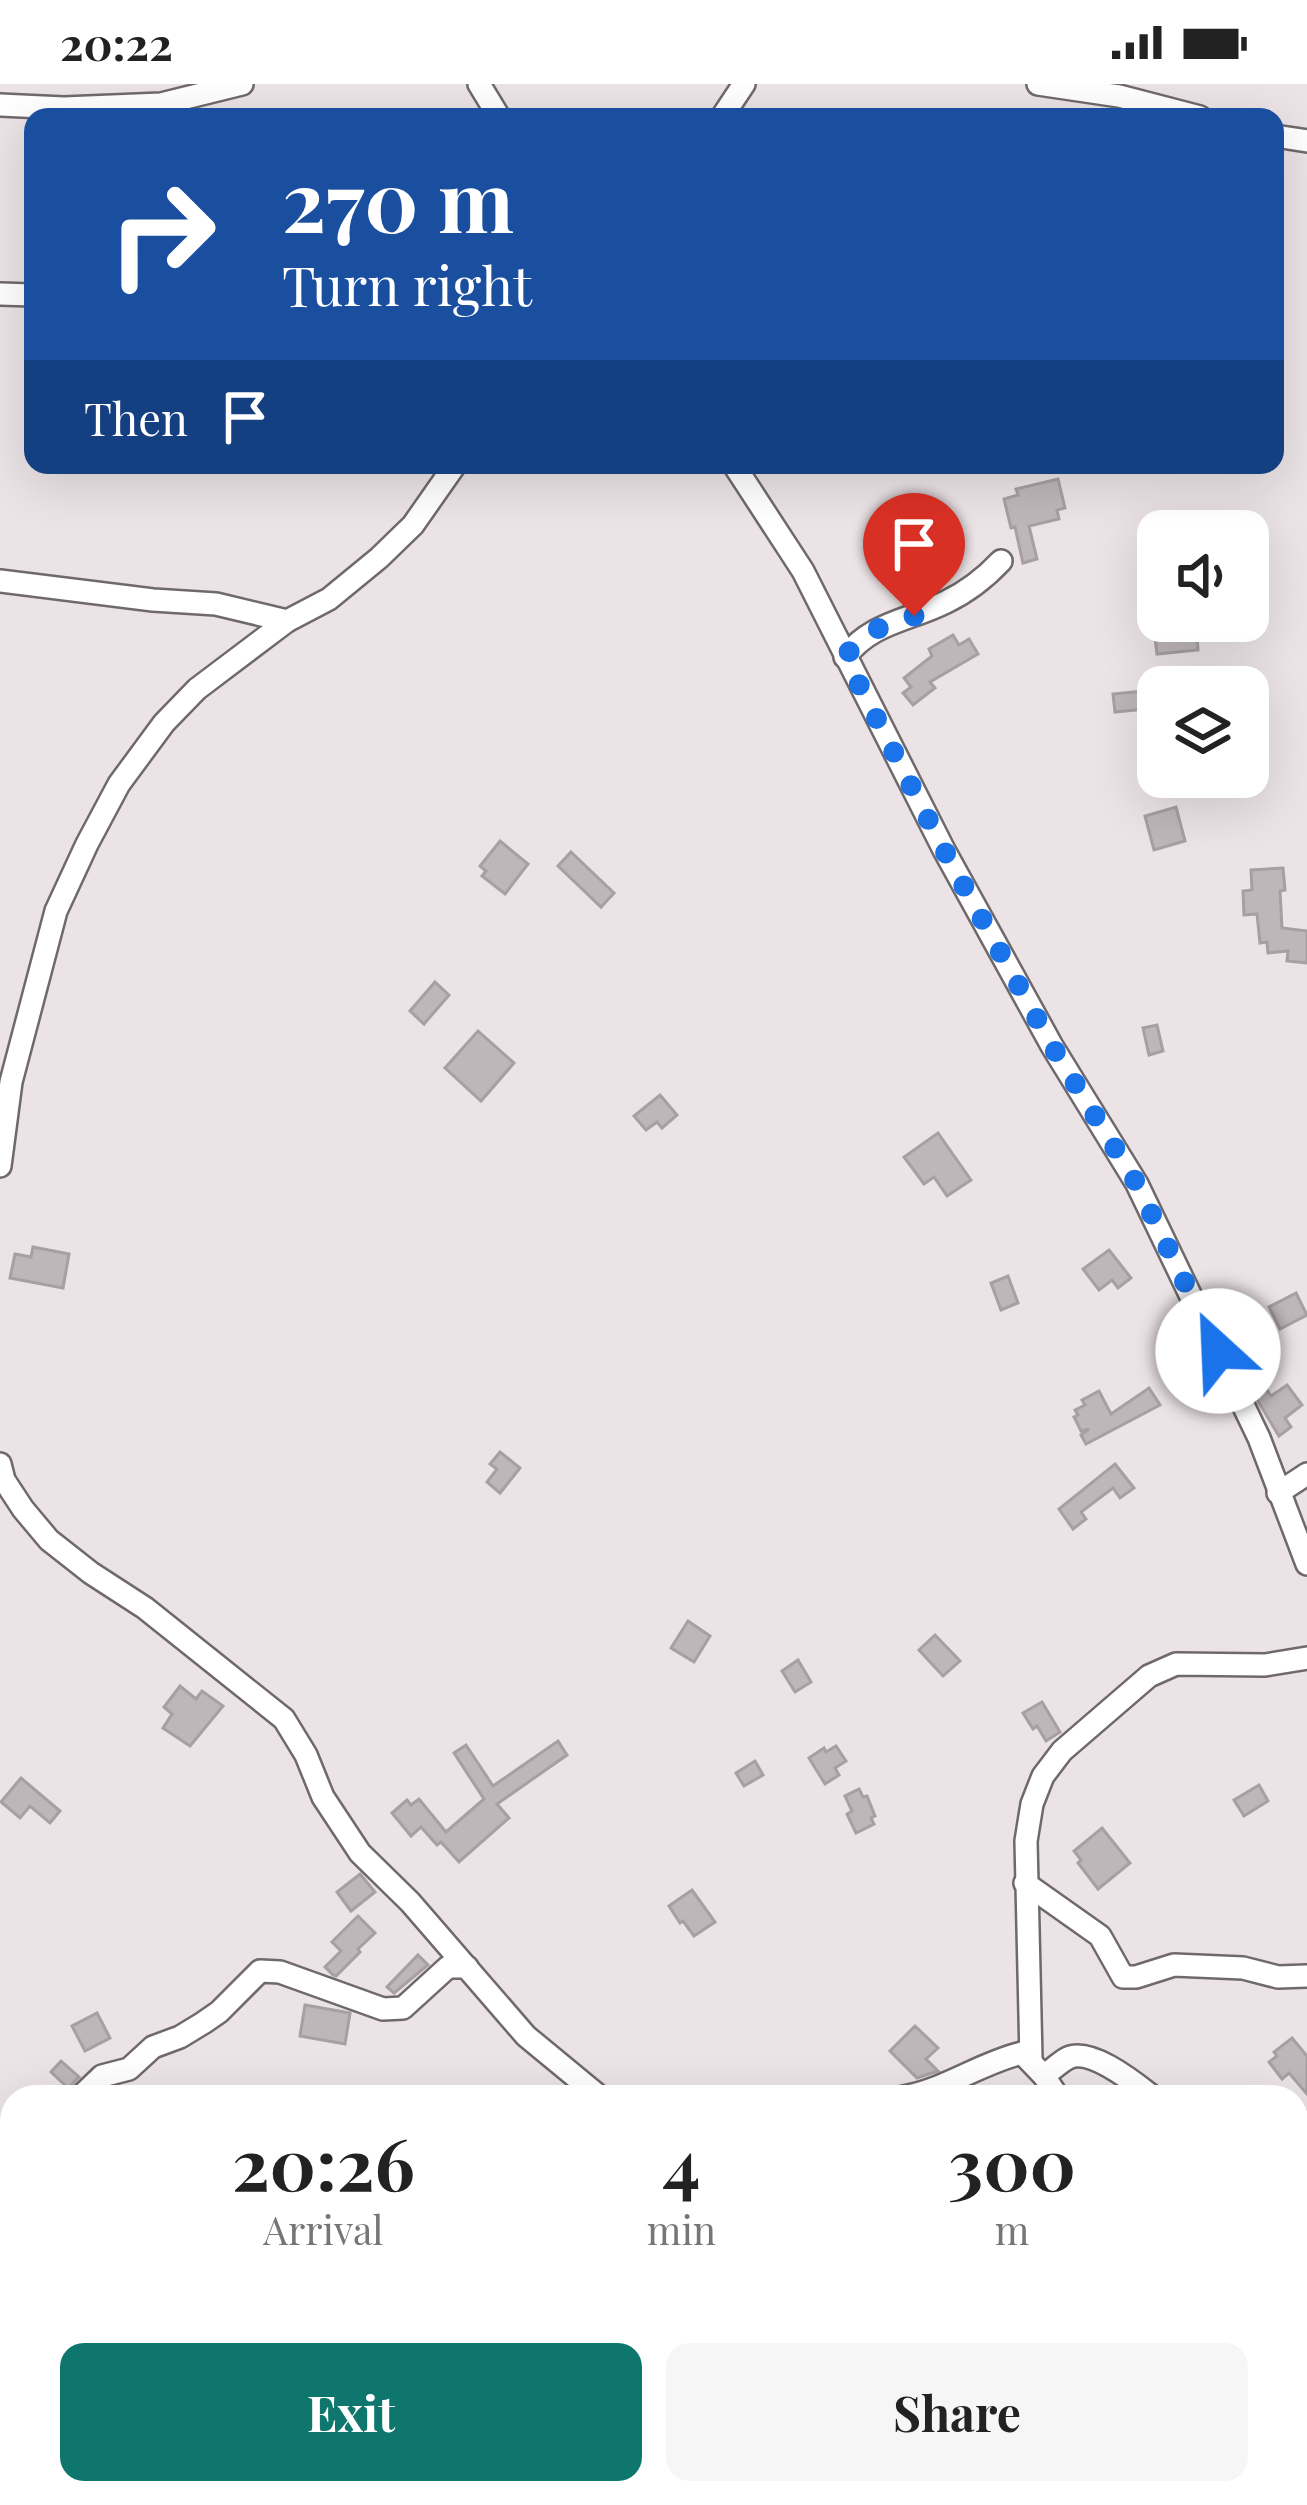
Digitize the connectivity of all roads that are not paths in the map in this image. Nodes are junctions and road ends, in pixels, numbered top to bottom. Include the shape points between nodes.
1 (242, 84) edge
2 (1038, 84) edge
3 (0, 105) edge
4 (1165, 108) edge
5 (449, 474) edge
6 (740, 474) edge
7 (1001, 561) dead end
8 (0, 581) edge
9 (286, 621) junction
10 (845, 657) junction
11 (0, 1166) edge
12 (1307, 1474) edge
13 (1, 1478) edge
14 (1278, 1493) junction
15 (1307, 1564) edge
16 (1307, 1658) edge
17 (1025, 1882) junction
18 (467, 1966) junction
19 (1307, 1976) edge
20 (1038, 2067) junction
21 (93, 2085) edge
22 (585, 2085) edge
23 (943, 2085) edge
24 (1050, 2085) edge
25 (1137, 2085) edge

1 - 3 street via 161,104
2 - 4 street
5 - 9 street via 379,558
6 - 10 street via 803,571
7 - 10 street via 948,601 876,628
8 - 9 street via 216,604
9 - 11 street via 164,723 87,844 56,911 33,994
10 - 14 street via 1052,1046 1137,1184
12 - 14 street
13 - 18 street via 49,1540 284,1719 360,1853
14 - 15 street
16 - 17 street via 1176,1664 1149,1676 1043,1776 1031,1804
17 - 19 street via 1100,1936 1123,1977 1174,1965
17 - 20 street
18 - 21 street via 448,1967 404,2008 383,2009 260,1971 219,2012
18 - 22 street via 526,2036
20 - 23 street via 1022,2053 1006,2056
20 - 24 street
20 - 25 street via 1087,2057

